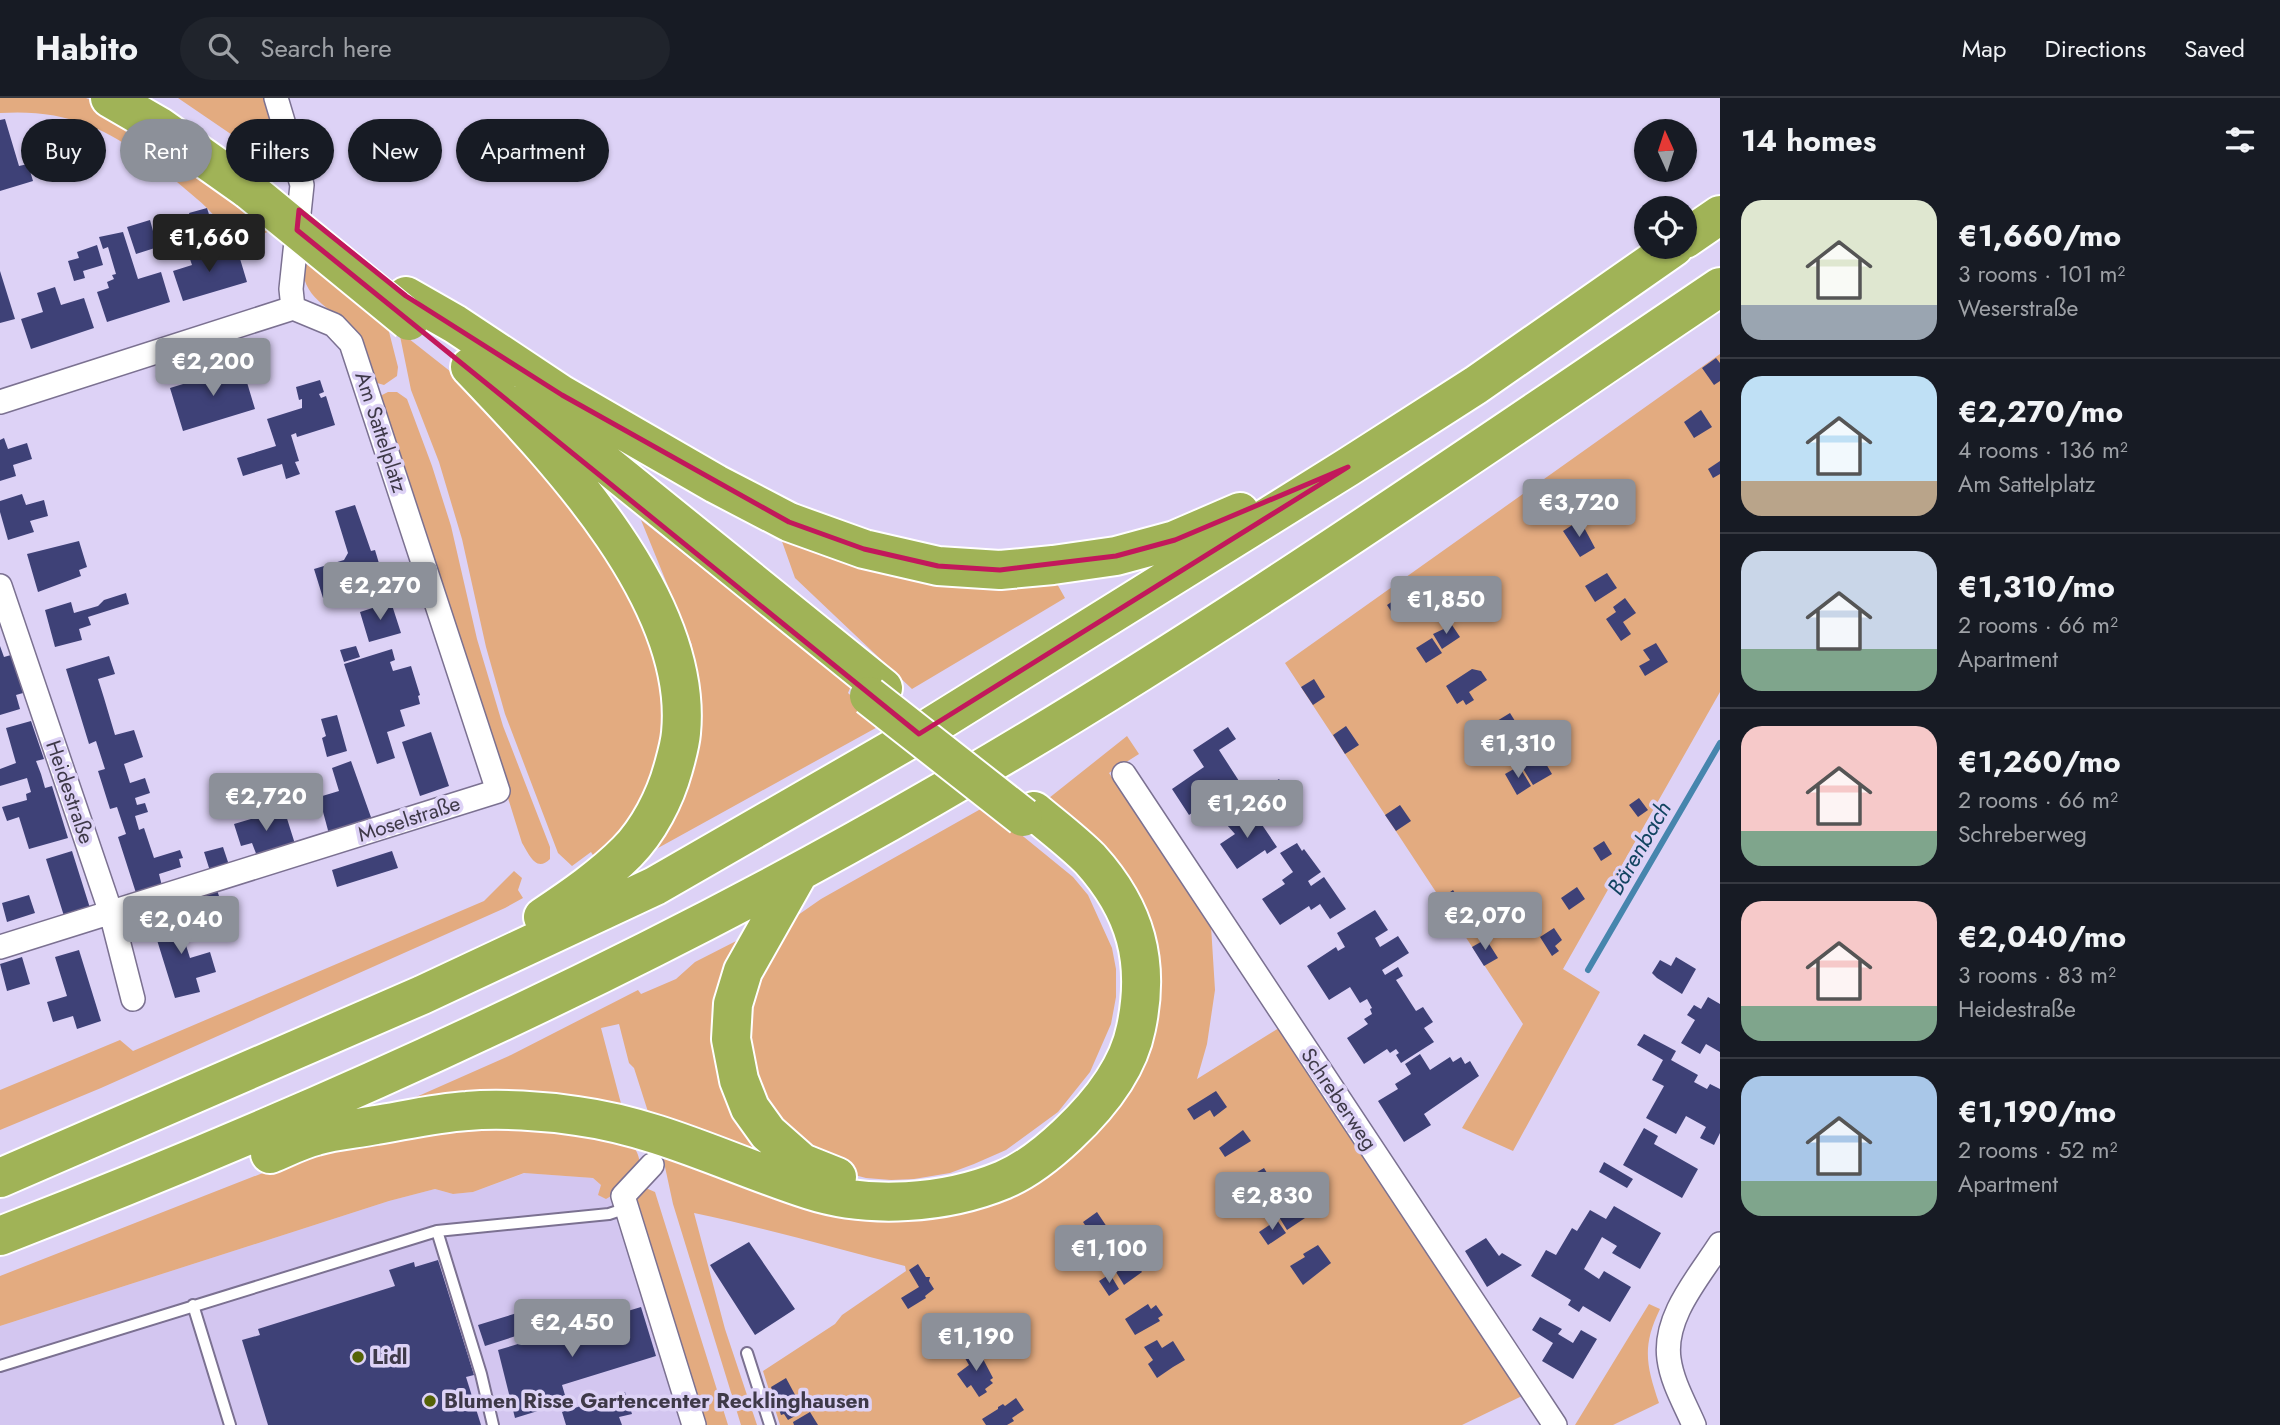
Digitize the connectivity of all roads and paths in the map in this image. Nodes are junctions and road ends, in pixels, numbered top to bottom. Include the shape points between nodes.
1 (110, 98) edge
2 (151, 98) edge
3 (276, 98) edge
4 (226, 159) edge
5 (226, 166) edge
6 (251, 182) edge
7 (1720, 215) edge
8 (1697, 231) edge
9 (1657, 259) edge
10 (1720, 287) edge
11 (293, 308) junction
12 (407, 308) junction
13 (470, 367) junction
14 (0, 402) edge
15 (1348, 467) junction
16 (0, 586) edge
17 (876, 692) junction
18 (1124, 774) dead end
19 (498, 791) joint
20 (1029, 814) junction
21 (799, 872) junction
22 (111, 913) junction
23 (0, 947) edge
24 (422, 995) junction
25 (133, 999) dead end
26 (645, 1141) junction
27 (0, 1178) edge
28 (128, 1186) junction
29 (627, 1208) junction
30 (437, 1231) junction
31 (0, 1236) edge
32 (1720, 1244) edge
33 (193, 1305) junction
34 (747, 1353) dead end
35 (0, 1366) edge
36 (230, 1425) edge
37 (493, 1425) edge
38 (694, 1425) edge
39 (770, 1425) edge
40 (1555, 1425) edge
41 (1693, 1425) edge

1 - 5 highway
2 - 4 highway via 171,108
3 - 11 street via 302,185
6 - 12 highway
7 - 8 highway
9 - 15 highway via 1476,385
10 - 21 highway via 1266,592 1046,731
11 - 14 street
11 - 19 street, Am Sattelplatz via 334,325 351,343
12 - 13 highway
12 - 15 highway via 455,324 562,395 789,522 864,549 938,566 1000,570 1116,556 1175,540
12 - 17 highway via 455,342
13 - 17 highway
13 - 24 highway via 560,464 641,578 675,661 681,733 666,792 629,850 586,888
15 - 24 highway via 919,733 667,879
16 - 22 street, Heidestraße
17 - 20 highway
18 - 40 street, Schreberweg
19 - 22 street, Moselstraße
20 - 21 highway via 1091,880 1111,918 1123,961 1124,1012 1107,1060 1065,1119 1014,1159 976,1174 925,1185 875,1185 840,1178 802,1163 768,1133 750,1108 731,1039 733,1004 743,971
20 - 26 highway via 1088,858 1112,887 1135,931 1143,971 1134,1040 1119,1071 1089,1114 1056,1146 1003,1180 958,1194 894,1201 812,1191
21 - 28 highway via 590,979 362,1087
22 - 23 street, Moselstraße
22 - 25 street, Heidestraße
24 - 27 highway
26 - 28 highway via 575,1115 468,1111 316,1136 220,1174
26 - 29 street via 623,1196
28 - 31 highway
29 - 30 lane via 609,1214
29 - 38 street
30 - 33 lane
30 - 37 lane
32 - 41 street via 1668,1334 1672,1373
33 - 35 lane
33 - 36 lane
34 - 39 lane

